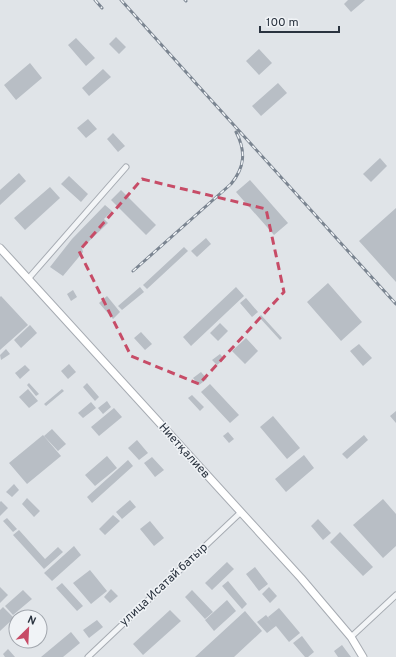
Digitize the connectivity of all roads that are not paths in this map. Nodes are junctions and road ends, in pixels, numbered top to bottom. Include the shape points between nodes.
1 (126, 167) dead end
2 (0, 248) edge
3 (28, 279) junction
4 (240, 513) junction
5 (396, 595) edge
6 (351, 637) junction
7 (88, 657) edge
8 (363, 657) edge

1 - 3 street
2 - 3 street, Ниетқалиев
3 - 4 street, Ниетқалиев
4 - 6 street, Ниетқалиев via 301,578
4 - 7 street, улица Исатай батыр
5 - 6 street
6 - 8 street, Ниетқалиев

